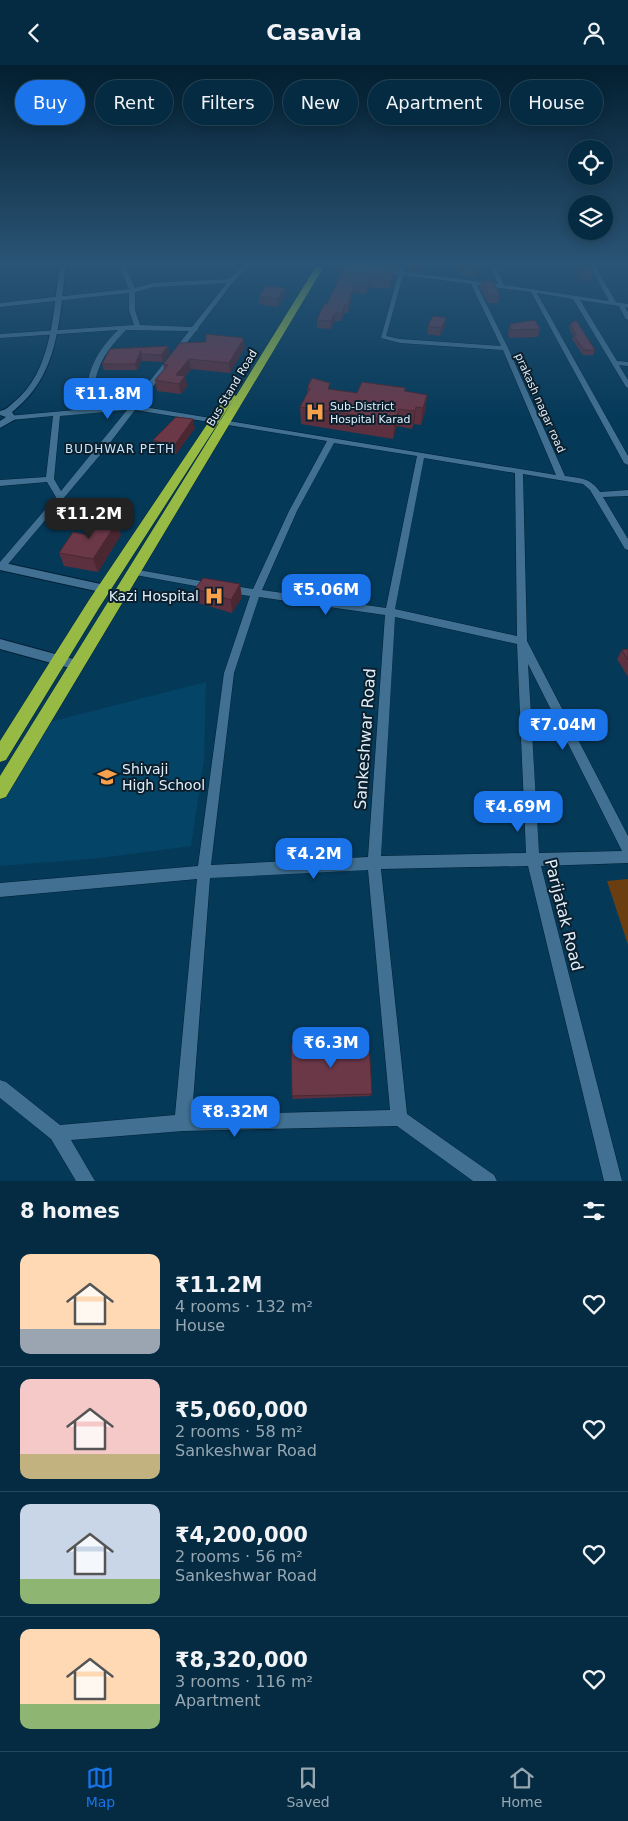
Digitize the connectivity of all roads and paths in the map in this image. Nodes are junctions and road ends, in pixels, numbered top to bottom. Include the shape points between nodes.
1 (56, 316) edge
2 (134, 316) edge
3 (206, 316) edge
4 (284, 316) edge
5 (289, 316) edge
6 (389, 316) edge
7 (489, 316) edge
8 (547, 316) edge
9 (586, 316) edge
10 (138, 327) junction
11 (123, 329) junction
12 (196, 329) junction
13 (55, 332) junction
14 (0, 336) edge
15 (505, 348) junction
16 (614, 363) junction
17 (628, 364) edge
18 (628, 386) edge
19 (89, 400) dead end
20 (133, 407) junction
21 (57, 413) junction
22 (6, 414) edge
23 (215, 421) junction
24 (0, 425) edge
25 (332, 439) junction
26 (422, 454) junction
27 (628, 463) edge
28 (519, 471) junction
29 (562, 478) junction
30 (50, 479) junction
31 (0, 483) edge
32 (628, 493) edge
33 (597, 495) junction
34 (60, 497) junction
35 (628, 547) edge
36 (0, 566) edge
37 (133, 572) junction
38 (106, 589) junction
39 (255, 594) junction
40 (390, 612) junction
41 (522, 641) junction
42 (0, 644) edge
43 (59, 660) junction
44 (77, 665) junction
45 (0, 755) edge
46 (0, 791) edge
47 (628, 849) edge
48 (628, 857) edge
49 (533, 859) junction
50 (374, 863) junction
51 (204, 872) junction
52 (0, 890) edge
53 (0, 1088) edge
54 (399, 1118) junction
55 (183, 1123) junction
56 (57, 1133) junction
57 (86, 1181) edge
58 (488, 1181) edge
59 (613, 1181) edge

1 - 13 street
2 - 10 street
3 - 12 street
4 - 23 highway
5 - 23 highway, Bus Stand Road
6 - 15 street via 383,337
7 - 15 street, prakash nagar road
8 - 27 street
9 - 16 street
10 - 11 street
10 - 12 street
11 - 13 street
11 - 19 street via 104,348 95,365
12 - 20 street
13 - 14 street
13 - 22 street via 35,383
15 - 29 street, prakash nagar road
16 - 17 street
16 - 18 street
20 - 21 street
20 - 23 street
20 - 34 street
21 - 22 street
21 - 30 street
22 - 24 street via 7,423
23 - 25 street
23 - 37 highway, Bus Stand Road via 188,485
23 - 38 highway
25 - 26 street
25 - 39 street via 293,511
26 - 28 street
26 - 40 street, Sankeshwar Road
28 - 29 street
28 - 41 street, Parijatak Road
29 - 33 street via 586,482
30 - 31 street
30 - 34 street
32 - 33 street
33 - 35 street
34 - 36 street
36 - 38 street
37 - 39 street
37 - 44 highway, Bus Stand Road
38 - 43 highway
39 - 40 street
39 - 51 street via 229,673
40 - 41 street
40 - 50 street, Sankeshwar Road
41 - 47 street
41 - 49 street, Parijatak Road
42 - 43 street
43 - 44 street
43 - 45 highway
44 - 46 highway, Bus Stand Road
48 - 49 street
49 - 50 street
49 - 59 street, Parijatak Road
50 - 51 street
50 - 54 street, Sankeshwar Road
51 - 52 street
51 - 55 street
53 - 56 street
54 - 55 street
54 - 58 street
55 - 56 street
56 - 57 street

